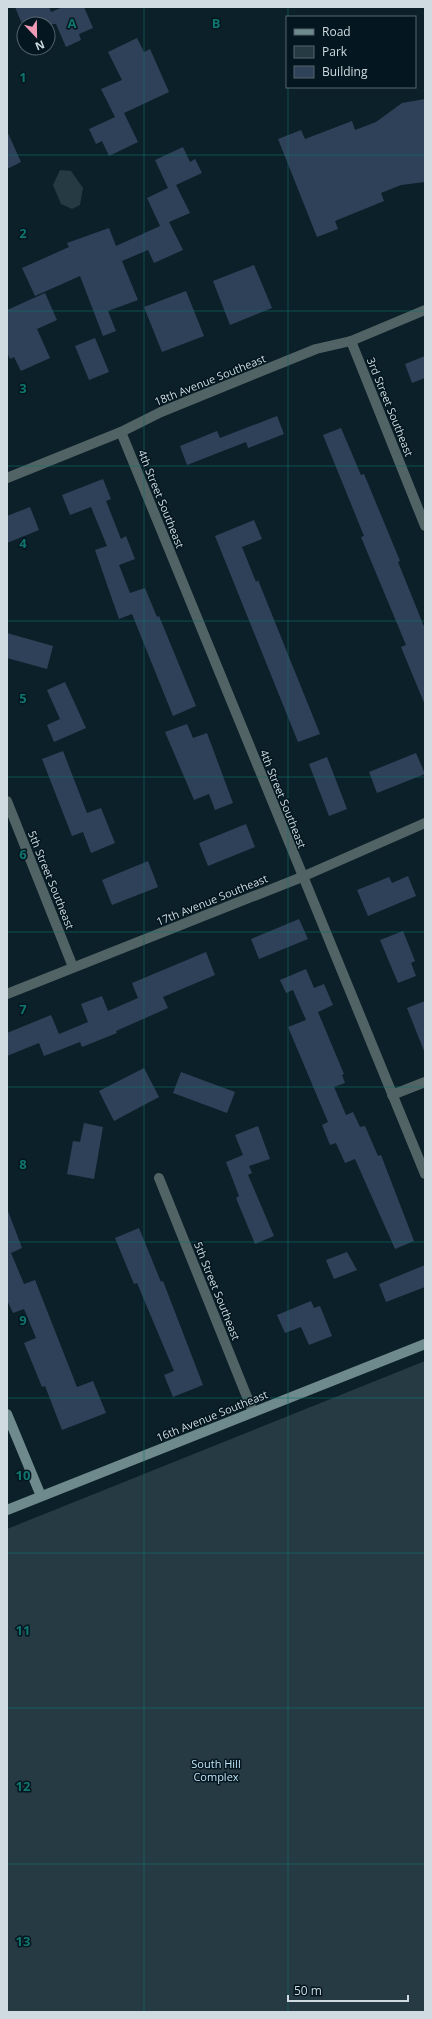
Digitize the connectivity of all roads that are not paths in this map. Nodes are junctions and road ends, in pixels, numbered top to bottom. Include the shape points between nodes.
1 (425, 310) edge
2 (351, 341) junction
3 (121, 432) junction
4 (7, 478) edge
5 (425, 526) edge
6 (7, 801) edge
7 (425, 823) edge
8 (302, 877) junction
9 (73, 967) junction
10 (7, 994) edge
11 (425, 1082) edge
12 (392, 1095) junction
13 (425, 1174) edge
14 (159, 1178) dead end
15 (425, 1344) edge
16 (253, 1412) junction
17 (7, 1414) edge
18 (41, 1496) junction
19 (7, 1510) edge

1 - 2 street, 18th Avenue Southeast
2 - 3 street, 18th Avenue Southeast via 316,349 161,412
2 - 5 street, 3rd Street Southeast
3 - 4 street, 18th Avenue Southeast
3 - 8 street, 4th Street Southeast
6 - 9 street, 5th Street Southeast
7 - 8 street, 17th Avenue Southeast
8 - 9 street, 17th Avenue Southeast
8 - 12 street, 4th Street Southeast
9 - 10 street, 17th Avenue Southeast
11 - 12 street
12 - 13 street, 4th Street Southeast
14 - 16 street, 5th Street Southeast
15 - 16 street, 16th Avenue Southeast
16 - 18 street, 16th Avenue Southeast
17 - 18 street
18 - 19 street, 16th Avenue Southeast

